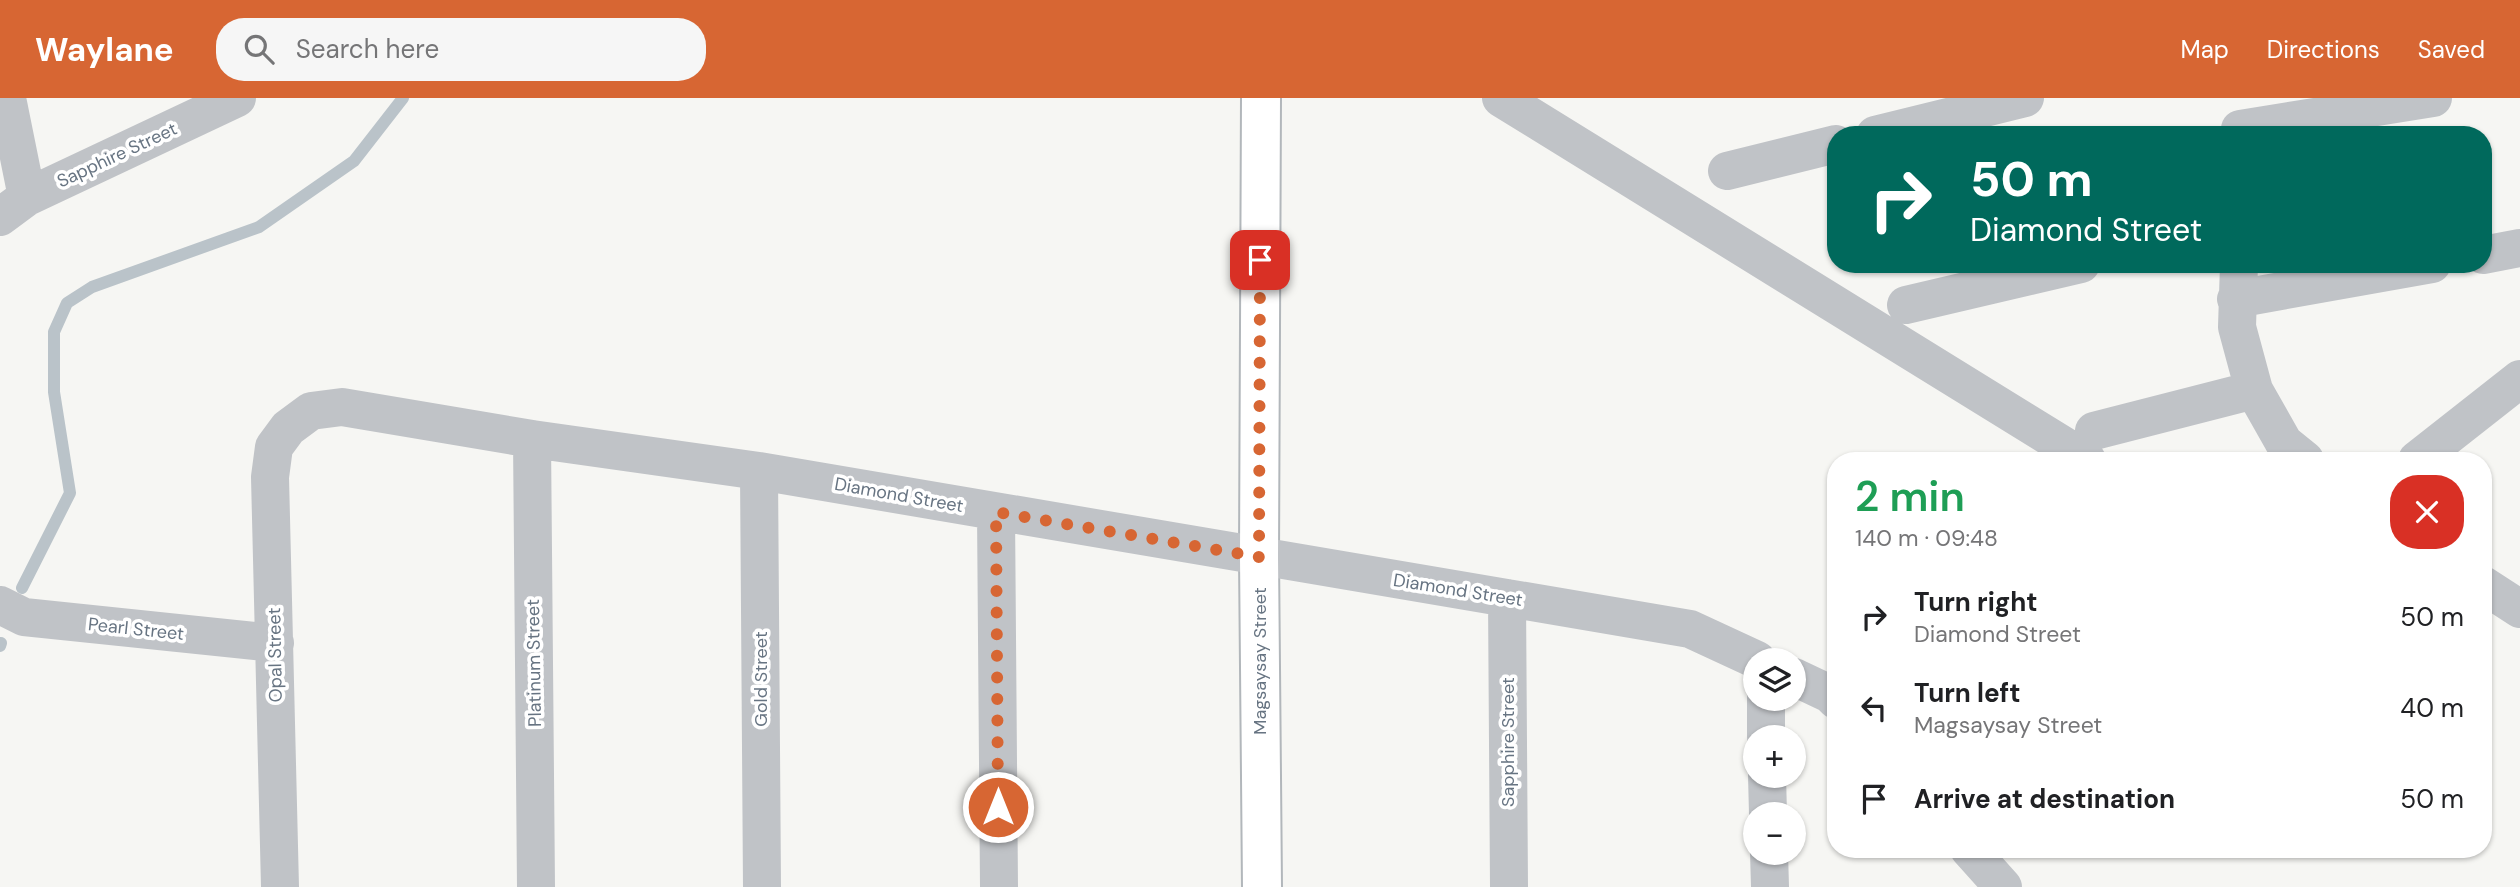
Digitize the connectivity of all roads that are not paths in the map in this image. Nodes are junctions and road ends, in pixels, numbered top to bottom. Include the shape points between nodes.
1 (7, 98) edge
2 (237, 98) edge
3 (1261, 98) edge
4 (1501, 98) edge
5 (2025, 98) edge
6 (2434, 98) edge
7 (2239, 120) edge
8 (1911, 126) edge
9 (1827, 146) edge
10 (1727, 171) dead end
11 (13, 207) edge
12 (2520, 248) edge
13 (2492, 253) edge
14 (2043, 273) edge
15 (2335, 273) edge
16 (2238, 282) edge
17 (1906, 305) dead end
18 (2520, 379) edge
19 (2254, 390) junction
20 (288, 428) joint
21 (532, 439) junction
22 (2090, 446) edge
23 (2295, 452) edge
24 (2427, 452) edge
25 (759, 471) junction
26 (996, 512) junction
27 (1259, 557) junction
28 (2492, 591) edge
29 (1507, 598) junction
30 (0, 605) edge
31 (2520, 609) edge
32 (275, 643) junction
33 (1743, 654) edge
34 (1806, 683) edge
35 (1827, 693) edge
36 (1977, 858) edge
37 (1769, 865) edge
38 (280, 887) edge
39 (536, 887) edge
40 (762, 887) edge
41 (999, 887) edge
42 (1262, 887) edge
43 (1509, 887) edge
44 (1770, 887) edge
45 (2003, 887) edge

1 - 11 street
2 - 11 street, Sapphire Street
3 - 27 street, Magsaysay Street
4 - 22 street
5 - 8 street
6 - 7 street
9 - 10 street
12 - 13 street
14 - 17 street
15 - 16 street
16 - 19 street via 2236,327
18 - 24 street
19 - 22 street
19 - 23 street via 2284,443
20 - 21 street, Diamond Street via 311,411 342,407
20 - 32 street, Opal Street via 274,447 270,477
21 - 25 street, Diamond Street
21 - 39 street, Platinum Street
25 - 26 street, Diamond Street
25 - 40 street, Gold Street
26 - 27 street, Diamond Street
26 - 41 street
27 - 29 street, Diamond Street
27 - 42 street, Magsaysay Street
28 - 31 street
29 - 33 street, Diamond Street via 1690,629
29 - 43 street, Sapphire Street
30 - 32 street, Pearl Street via 24,617
32 - 38 street, Opal Street
34 - 35 street
36 - 45 street
37 - 44 street

